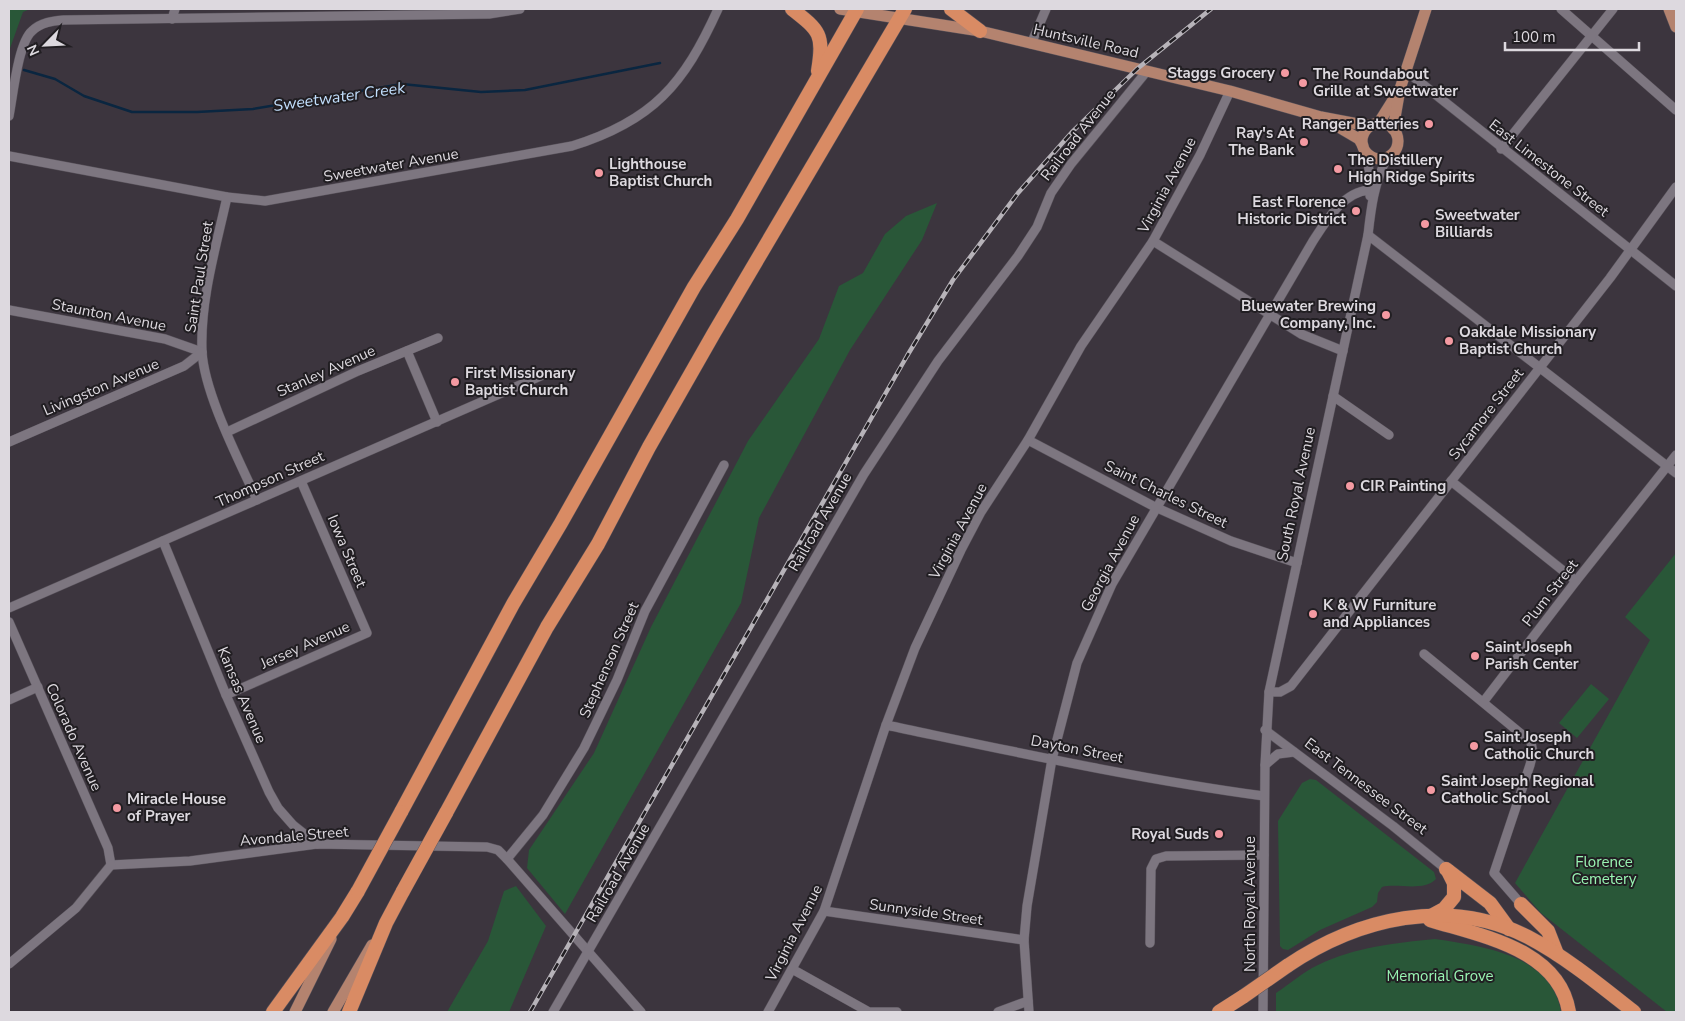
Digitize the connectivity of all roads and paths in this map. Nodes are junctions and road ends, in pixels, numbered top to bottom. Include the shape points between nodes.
1 (175, 9) edge
2 (520, 9) edge
3 (718, 9) edge
4 (792, 9) edge
5 (840, 9) edge
6 (951, 9) edge
7 (1046, 9) edge
8 (1426, 9) edge
9 (1561, 9) edge
10 (1613, 9) edge
11 (1670, 9) edge
12 (856, 10) edge
13 (488, 11) edge
14 (902, 13) edge
15 (172, 19) junction
16 (1676, 27) edge
17 (980, 31) junction
18 (1592, 35) junction
19 (1031, 44) junction
20 (1147, 71) junction
21 (1406, 71) junction
22 (817, 78) junction
23 (1400, 89) junction
24 (1230, 91) junction
25 (1676, 110) edge
26 (9, 116) edge
27 (1321, 117) junction
28 (1376, 124) junction
29 (1392, 129) junction
30 (1501, 149) junction
31 (1365, 150) junction
32 (9, 156) edge
33 (1387, 158) junction
34 (1676, 186) edge
35 (1369, 190) junction
36 (227, 197) junction
37 (1371, 201) junction
38 (1368, 235) junction
39 (1153, 241) junction
40 (1631, 250) junction
41 (1676, 286) edge
42 (9, 310) edge
43 (1270, 314) junction
44 (438, 338) dead end
45 (407, 351) junction
46 (1343, 351) junction
47 (202, 352) junction
48 (1540, 368) junction
49 (543, 375) dead end
50 (1333, 396) junction
51 (437, 422) junction
52 (227, 432) junction
53 (1389, 435) dead end
54 (1028, 440) junction
55 (9, 442) edge
56 (1676, 455) edge
57 (724, 465) dead end
58 (1667, 466) junction
59 (1676, 473) edge
60 (301, 481) junction
61 (1451, 481) junction
62 (257, 500) junction
63 (1156, 506) junction
64 (163, 541) junction
65 (1297, 563) junction
66 (1576, 581) junction
67 (9, 608) edge
68 (9, 622) edge
69 (367, 633) joint
70 (1424, 654) dead end
71 (38, 688) junction
72 (1269, 692) junction
73 (226, 695) junction
74 (9, 700) edge
75 (1484, 701) junction
76 (886, 725) junction
77 (1265, 730) junction
78 (1294, 752) junction
79 (1052, 759) junction
80 (1265, 766) junction
81 (1264, 796) junction
82 (317, 844) junction
83 (1264, 855) junction
84 (507, 858) junction
85 (111, 865) junction
86 (1446, 868) junction
87 (1521, 904) junction
88 (824, 911) junction
89 (1426, 916) junction
90 (342, 917) junction
91 (386, 923) junction
92 (1509, 929) junction
93 (1024, 940) junction
94 (1150, 943) dead end
95 (589, 951) junction
96 (1558, 954) junction
97 (9, 964) edge
98 (792, 969) junction
99 (1028, 1001) junction
100 (273, 1012) edge
101 (295, 1012) edge
102 (333, 1012) edge
103 (349, 1012) edge
104 (552, 1012) edge
105 (641, 1012) edge
106 (768, 1012) edge
107 (869, 1012) edge
108 (898, 1012) edge
109 (998, 1012) edge
110 (1030, 1012) edge
111 (1219, 1012) edge
112 (1263, 1012) edge
113 (1569, 1012) edge
114 (1634, 1012) edge

1 - 15 street
2 - 13 street
3 - 36 street, Sweetwater Avenue via 690,64 672,88 632,121 593,140 265,201
4 - 22 highway via 814,26 820,39
5 - 12 main road, Huntsville Road
6 - 17 highway
7 - 19 street
8 - 21 main road
9 - 18 street
10 - 18 street
11 - 16 main road
12 - 14 main road, Huntsville Road
12 - 22 highway
13 - 15 street
14 - 17 main road, Huntsville Road
14 - 91 highway, bridge via 714,333 598,544 547,627
15 - 26 street via 44,23 31,31 24,45
17 - 19 main road, Huntsville Road
18 - 25 street
18 - 30 street
19 - 20 main road, Huntsville Road
20 - 24 main road, Huntsville Road
20 - 95 street, Railroad Avenue via 1071,164 1051,193 1037,227 1018,256 903,412
21 - 23 main road
21 - 30 street, East Limestone Street
22 - 90 highway, bridge via 513,604
23 - 28 main road
23 - 29 main road
24 - 27 main road, Huntsville Road
24 - 39 street, Virginia Avenue via 1200,155
27 - 28 main road, Huntsville Road via 1363,125
27 - 31 main road, Huntsville Road via 1359,139
28 - 29 main road
28 - 31 main road via 1365,131
29 - 33 main road via 1398,142 1395,152
30 - 40 street, East Limestone Street
31 - 33 main road via 1377,159
31 - 35 street, South Royal Avenue
32 - 36 street, Sweetwater Avenue
33 - 37 street, South Royal Avenue via 1379,172
34 - 40 street, Sycamore Street
35 - 37 street, South Royal Avenue
35 - 43 street, Georgia Avenue via 1352,194 1331,216
36 - 47 street, Saint Paul Street via 206,304
37 - 38 street, South Royal Avenue
38 - 46 street, South Royal Avenue
38 - 48 street
39 - 43 street
39 - 54 street, Virginia Avenue via 1081,346
40 - 41 street, East Limestone Street
40 - 48 street, Sycamore Street
42 - 47 street, Staunton Avenue via 165,339
43 - 46 street via 1309,338
43 - 63 street, Georgia Avenue
44 - 45 street, Stanley Avenue
45 - 51 street
45 - 52 street, Stanley Avenue
46 - 50 street, South Royal Avenue
47 - 52 street, Saint Paul Street via 207,379
47 - 55 street, Livingston Avenue via 184,366
48 - 58 street
48 - 61 street, Sycamore Street
49 - 51 street, Thompson Street
50 - 53 street
50 - 65 street, South Royal Avenue
51 - 60 street, Thompson Street
52 - 62 street, Saint Paul Street
54 - 63 street, Saint Charles Street
54 - 76 street, Virginia Avenue via 981,512 956,558 914,648
56 - 58 street, Plum Street
57 - 84 street, Stephenson Street via 646,611 584,748 543,815
58 - 59 street
58 - 66 street, Plum Street
60 - 62 street, Thompson Street
60 - 69 street, Iowa Street
61 - 66 street
61 - 72 street, Sycamore Street via 1291,686 1280,692
62 - 64 street, Thompson Street
63 - 65 street, Saint Charles Street via 1231,541
63 - 79 street, Georgia Avenue via 1112,584 1089,634 1071,684
64 - 67 street, Thompson Street
64 - 73 street, Kansas Avenue
65 - 72 street, South Royal Avenue
66 - 75 street, Plum Street
68 - 71 street, Colorado Avenue
69 - 73 street, Jersey Avenue
70 - 75 street
71 - 74 street
71 - 85 street, Colorado Avenue via 108,848
72 - 77 street, South Royal Avenue
73 - 82 street, Kansas Avenue via 278,808 293,826
75 - 87 street via 1531,742 1530,765 1494,873
76 - 79 street, Dayton Street
76 - 88 street, Virginia Avenue
77 - 78 street, East Tennessee Street
77 - 80 street, South Royal Avenue
78 - 80 street via 1278,754
78 - 86 street, East Tennessee Street
79 - 81 street, Dayton Street
79 - 93 street, Georgia Avenue
80 - 81 street, South Royal Avenue
81 - 83 street, North Royal Avenue
82 - 84 street, Avondale Street via 487,847 498,850
82 - 85 street, Avondale Street via 190,861
83 - 94 street via 1166,856 1156,859 1151,869
83 - 112 street, North Royal Avenue
84 - 95 street
85 - 97 street via 76,908
86 - 89 highway via 1454,882 1454,897 1444,909
86 - 92 highway via 1490,903
87 - 92 highway via 1520,918
87 - 96 highway via 1548,931
88 - 93 street, Sunnyside Street
88 - 98 street, Virginia Avenue
89 - 92 highway via 1464,918
89 - 111 highway, bridge via 1378,923 1333,939
89 - 113 highway via 1500,943 1540,962 1555,978
90 - 100 highway
90 - 101 main road
91 - 102 main road
91 - 103 highway
92 - 96 highway
93 - 99 street, Georgia Avenue
95 - 104 street, Railroad Avenue
95 - 105 street
96 - 114 highway
98 - 106 street, Virginia Avenue
98 - 107 street
99 - 109 street
99 - 110 street, Georgia Avenue
107 - 108 street

